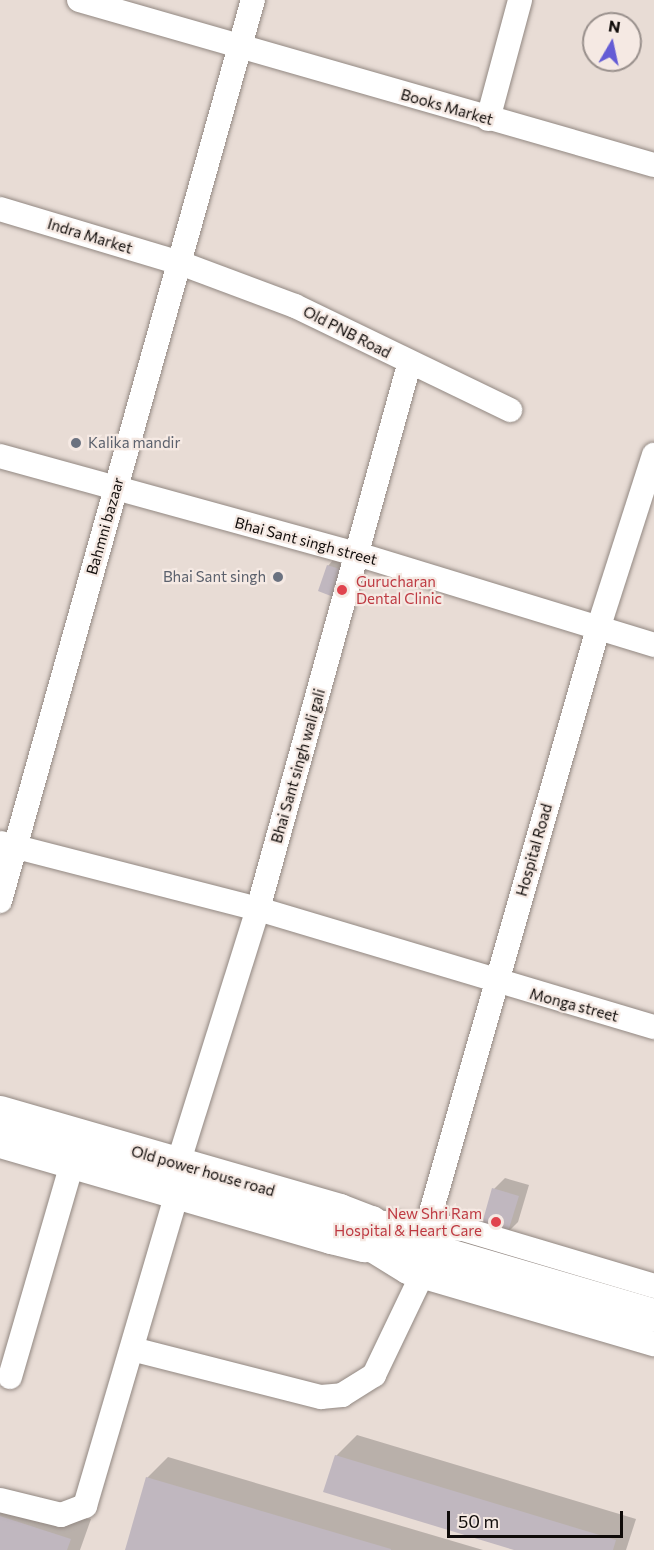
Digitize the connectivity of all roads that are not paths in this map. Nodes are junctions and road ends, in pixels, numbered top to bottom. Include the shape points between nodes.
1 (79, 0) edge
2 (253, 0) edge
3 (520, 0) edge
4 (241, 46) junction
5 (488, 119) junction
6 (654, 165) edge
7 (0, 209) edge
8 (180, 263) junction
9 (409, 365) junction
10 (510, 410) dead end
11 (654, 455) edge
12 (0, 456) edge
13 (116, 490) junction
14 (357, 554) junction
15 (598, 629) junction
16 (654, 645) edge
17 (8, 845) edge
18 (0, 901) edge
19 (258, 909) junction
20 (495, 984) junction
21 (654, 1027) edge
22 (0, 1112) edge
23 (0, 1141) edge
24 (72, 1162) junction
25 (178, 1179) junction
26 (421, 1248) junction
27 (654, 1286) edge
28 (654, 1315) edge
29 (654, 1344) edge
30 (132, 1349) junction
31 (10, 1377) dead end
32 (0, 1500) edge

1 - 4 street, Books Market
2 - 4 street, Bahmni bazaar
3 - 5 street
4 - 5 street, Books Market
4 - 8 street, Bahmni bazaar
5 - 6 street, Books Market
7 - 8 street, Indra Market
8 - 9 street, Old PNB Road via 296,306
8 - 13 street, Bahmni bazaar
9 - 10 street, Old PNB Road
9 - 14 street, Bhai Sant singh wali gali
11 - 15 street, Hospital Road
12 - 13 street, Bhai Sant singh street
13 - 14 street, Bhai Sant singh street
13 - 17 street, Bahmni bazaar
14 - 15 street, Bhai Sant singh street
14 - 19 street, Bhai Sant singh wali gali
15 - 16 street, Bhai Sant singh street
15 - 20 street, Hospital Road
17 - 18 street, Bahmni bazaar
17 - 19 street, Monga street
19 - 20 street, Monga street
19 - 25 street, Bhai Sant singh wali gali
20 - 21 street, Monga street
20 - 26 street, Hospital Road
22 - 25 highway, Old power house road
23 - 24 highway, Old power house road
24 - 25 highway, Old power house road
24 - 31 street
25 - 26 highway, Old power house road
25 - 30 street, Bhai Sant singh wali gali
26 - 27 street
26 - 28 highway, Old power house road
26 - 29 street
26 - 30 street, Hospital Road via 374,1375 342,1395 321,1396
30 - 32 street, Bhai Sant singh wali gali via 85,1506 61,1515

